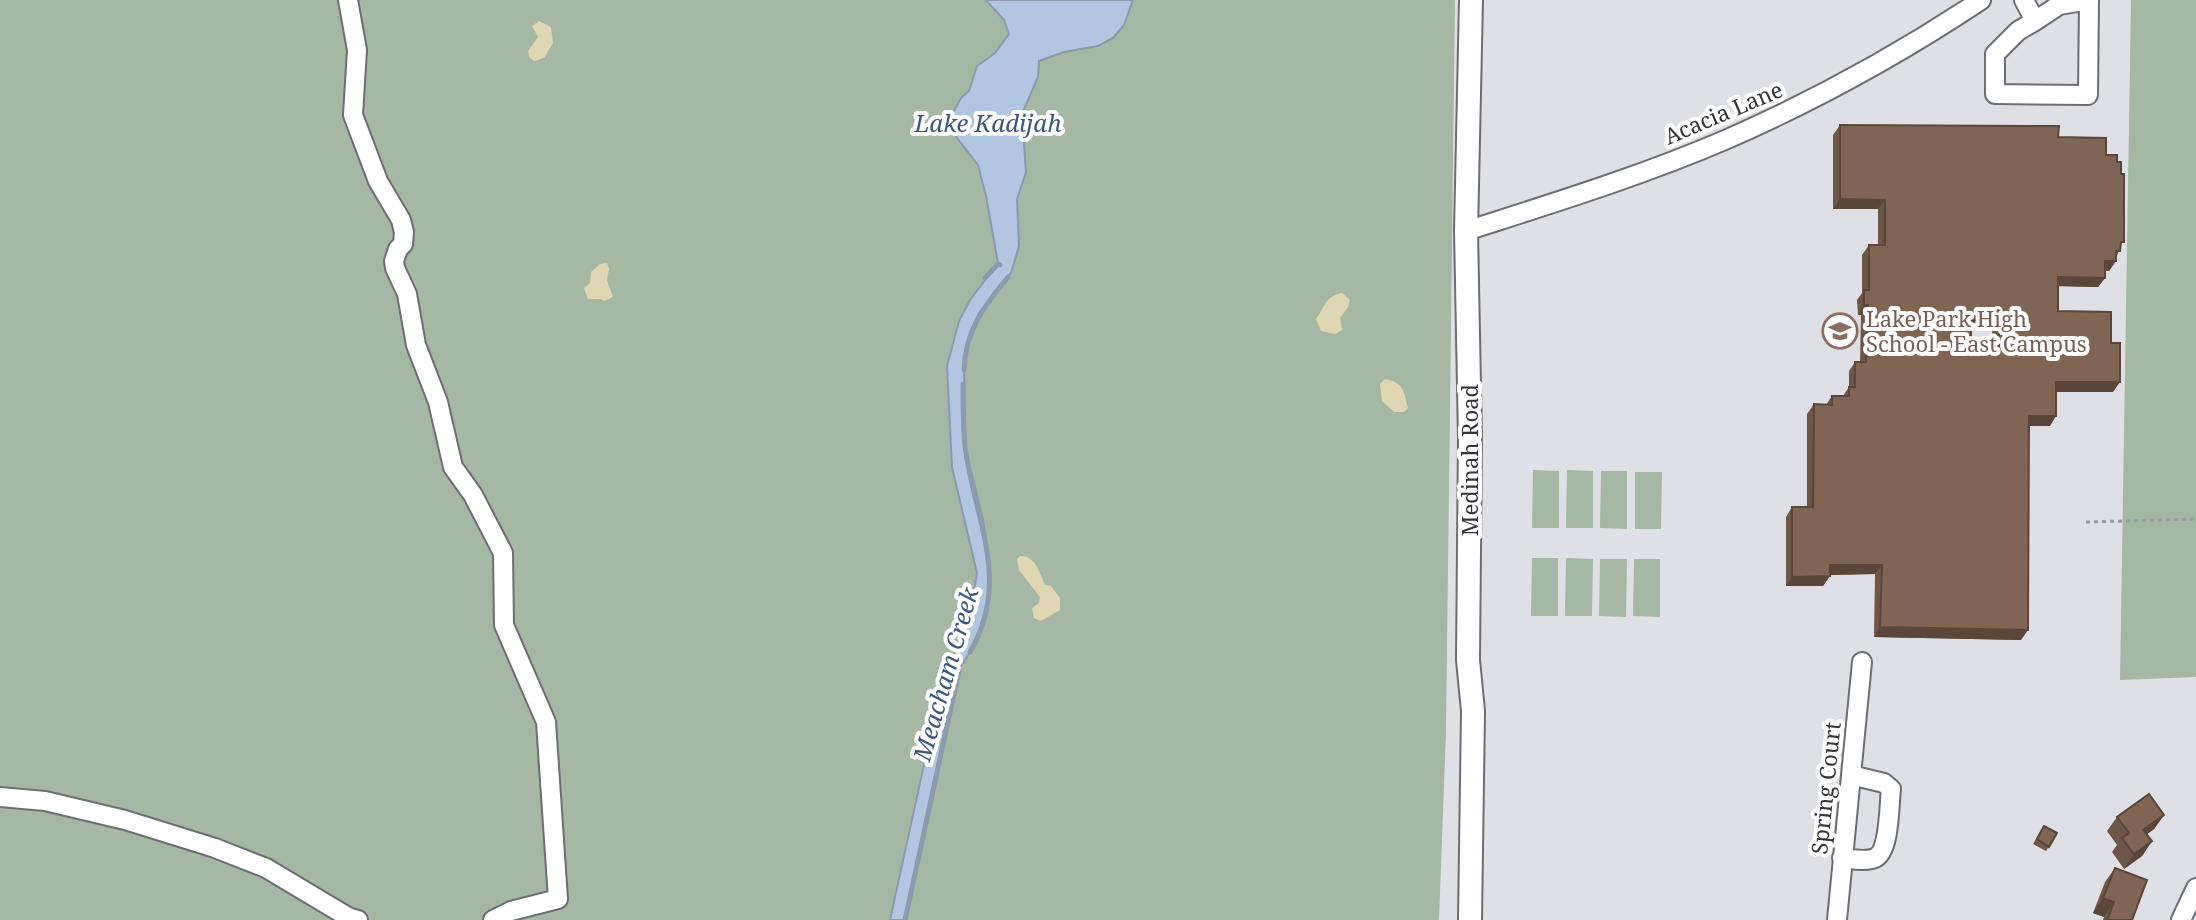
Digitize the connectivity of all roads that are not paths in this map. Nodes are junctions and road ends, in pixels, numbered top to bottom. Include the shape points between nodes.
1 (348, 0) edge
2 (1471, 0) edge
3 (1981, 0) edge
4 (2024, 0) edge
5 (2035, 21) junction
6 (1466, 231) junction
7 (1862, 662) dead end
8 (1851, 775) junction
9 (0, 797) edge
10 (1842, 858) junction
11 (2196, 888) edge
12 (358, 920) edge
13 (493, 920) edge
14 (1470, 920) edge
15 (1837, 920) edge
16 (2181, 920) edge

1 - 13 street via 357,50 353,115 404,232 395,272 407,294 416,345 438,402 453,467 503,553 504,625 546,722 558,899
2 - 6 main road, Medinah Road
3 - 6 street, Acacia Lane via 1878,64 1723,141
4 - 5 street
5 - 5 street via 2059,5 2089,0 2088,95 1995,94 1995,54
6 - 14 main road, Medinah Road via 1468,660 1473,711
7 - 8 street, Spring Court
8 - 10 street, Spring Court
8 - 10 street via 1891,789 1884,849 1877,857
9 - 12 street via 111,816 215,848 266,868
10 - 15 street, Spring Court
11 - 16 street

